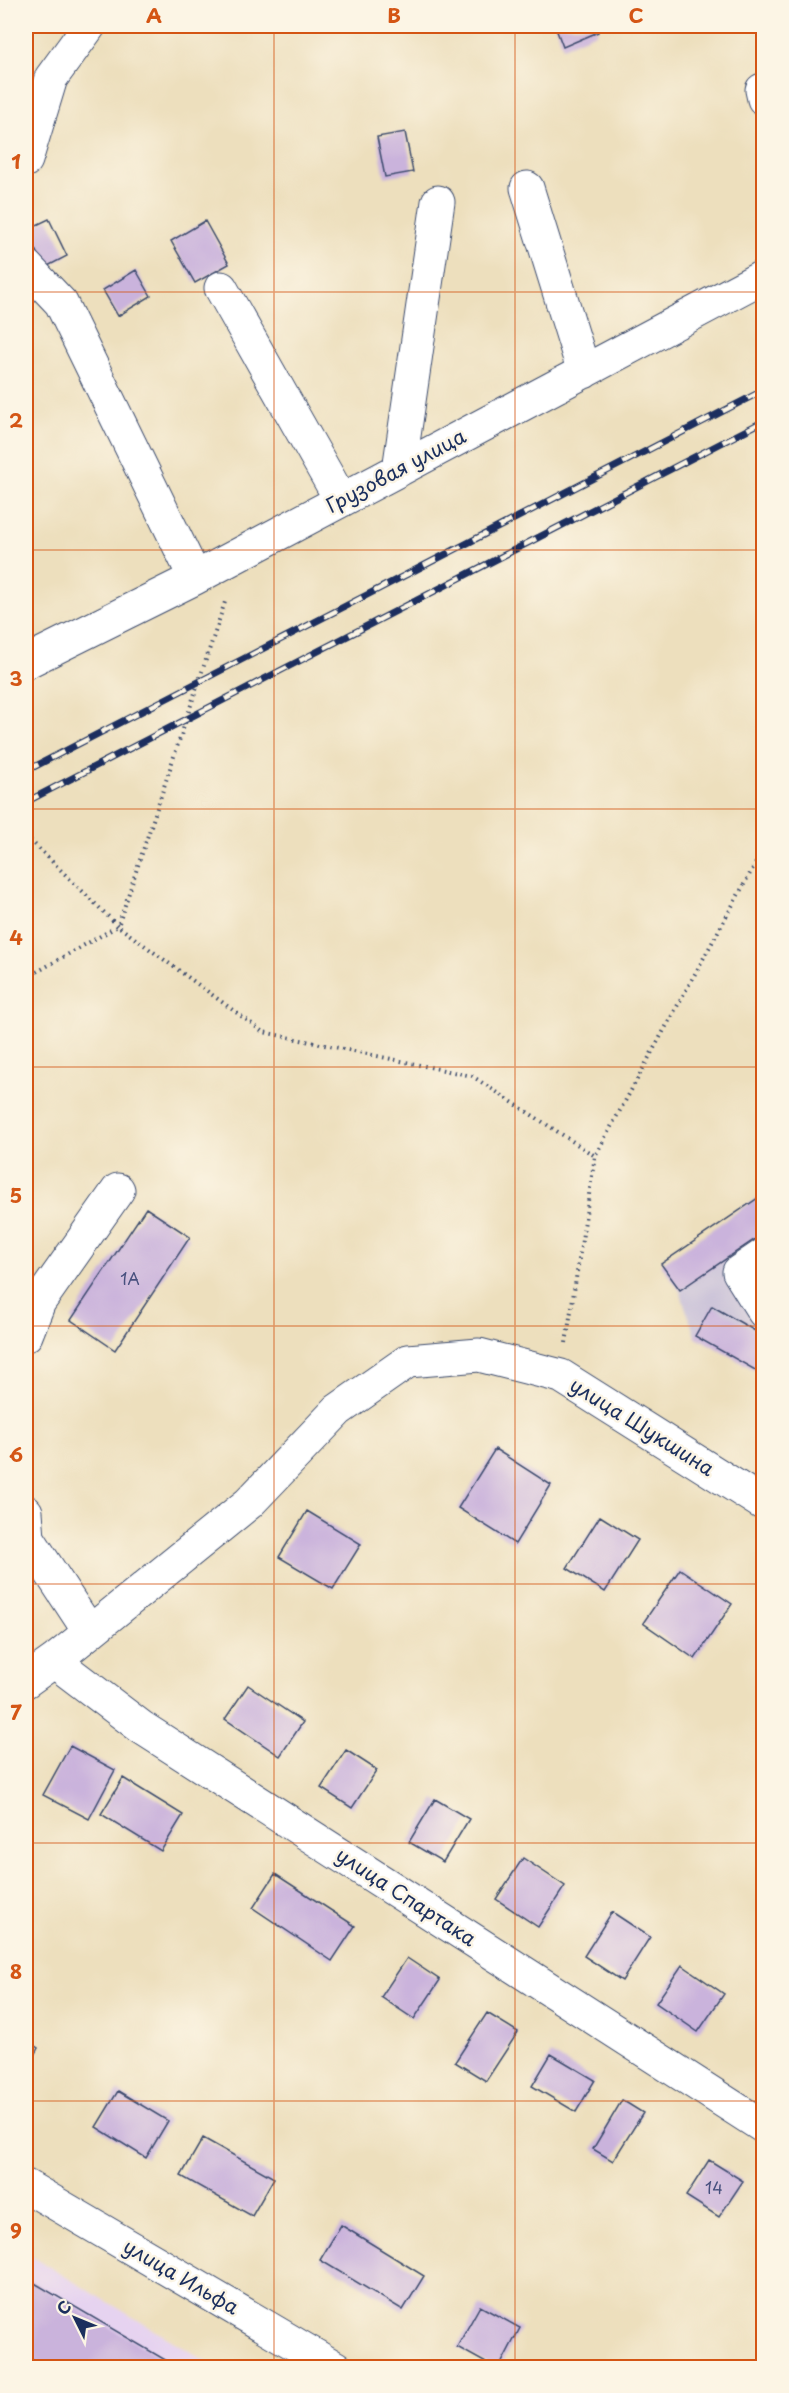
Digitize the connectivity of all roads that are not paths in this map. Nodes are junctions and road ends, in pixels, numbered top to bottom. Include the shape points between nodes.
1 (89, 26) edge
2 (26, 160) edge
3 (526, 188) dead end
4 (438, 202) dead end
5 (26, 266) edge
6 (764, 276) edge
7 (221, 288) dead end
8 (584, 372) junction
9 (399, 470) junction
10 (341, 500) junction
11 (195, 578) junction
12 (26, 662) edge
13 (118, 1190) dead end
14 (764, 1254) edge
15 (764, 1312) edge
16 (26, 1335) edge
17 (764, 1504) edge
18 (26, 1512) edge
19 (90, 1631) junction
20 (54, 1661) junction
21 (26, 1681) edge
22 (764, 2127) edge
23 (26, 2186) edge
24 (302, 2359) edge
25 (336, 2367) edge

1 - 2 street via 51,78
3 - 8 street
4 - 9 street
5 - 11 street via 61,303
6 - 8 street, Грузовая улица
7 - 10 street
8 - 9 street, Грузовая улица
9 - 10 street, Грузовая улица
10 - 11 street, Грузовая улица
11 - 12 street, Грузовая улица
13 - 16 street via 39,1302
14 - 15 street via 739,1272
17 - 19 street, улица Шукшина via 561,1376 479,1355 408,1361 338,1410 249,1503
18 - 19 street via 28,1538
19 - 20 street, улица Шукшина
20 - 21 street, улица Шукшина
20 - 22 street, улица Спартака via 141,1728
23 - 24 street, улица Ильфа
24 - 25 street, улица Ильфа

